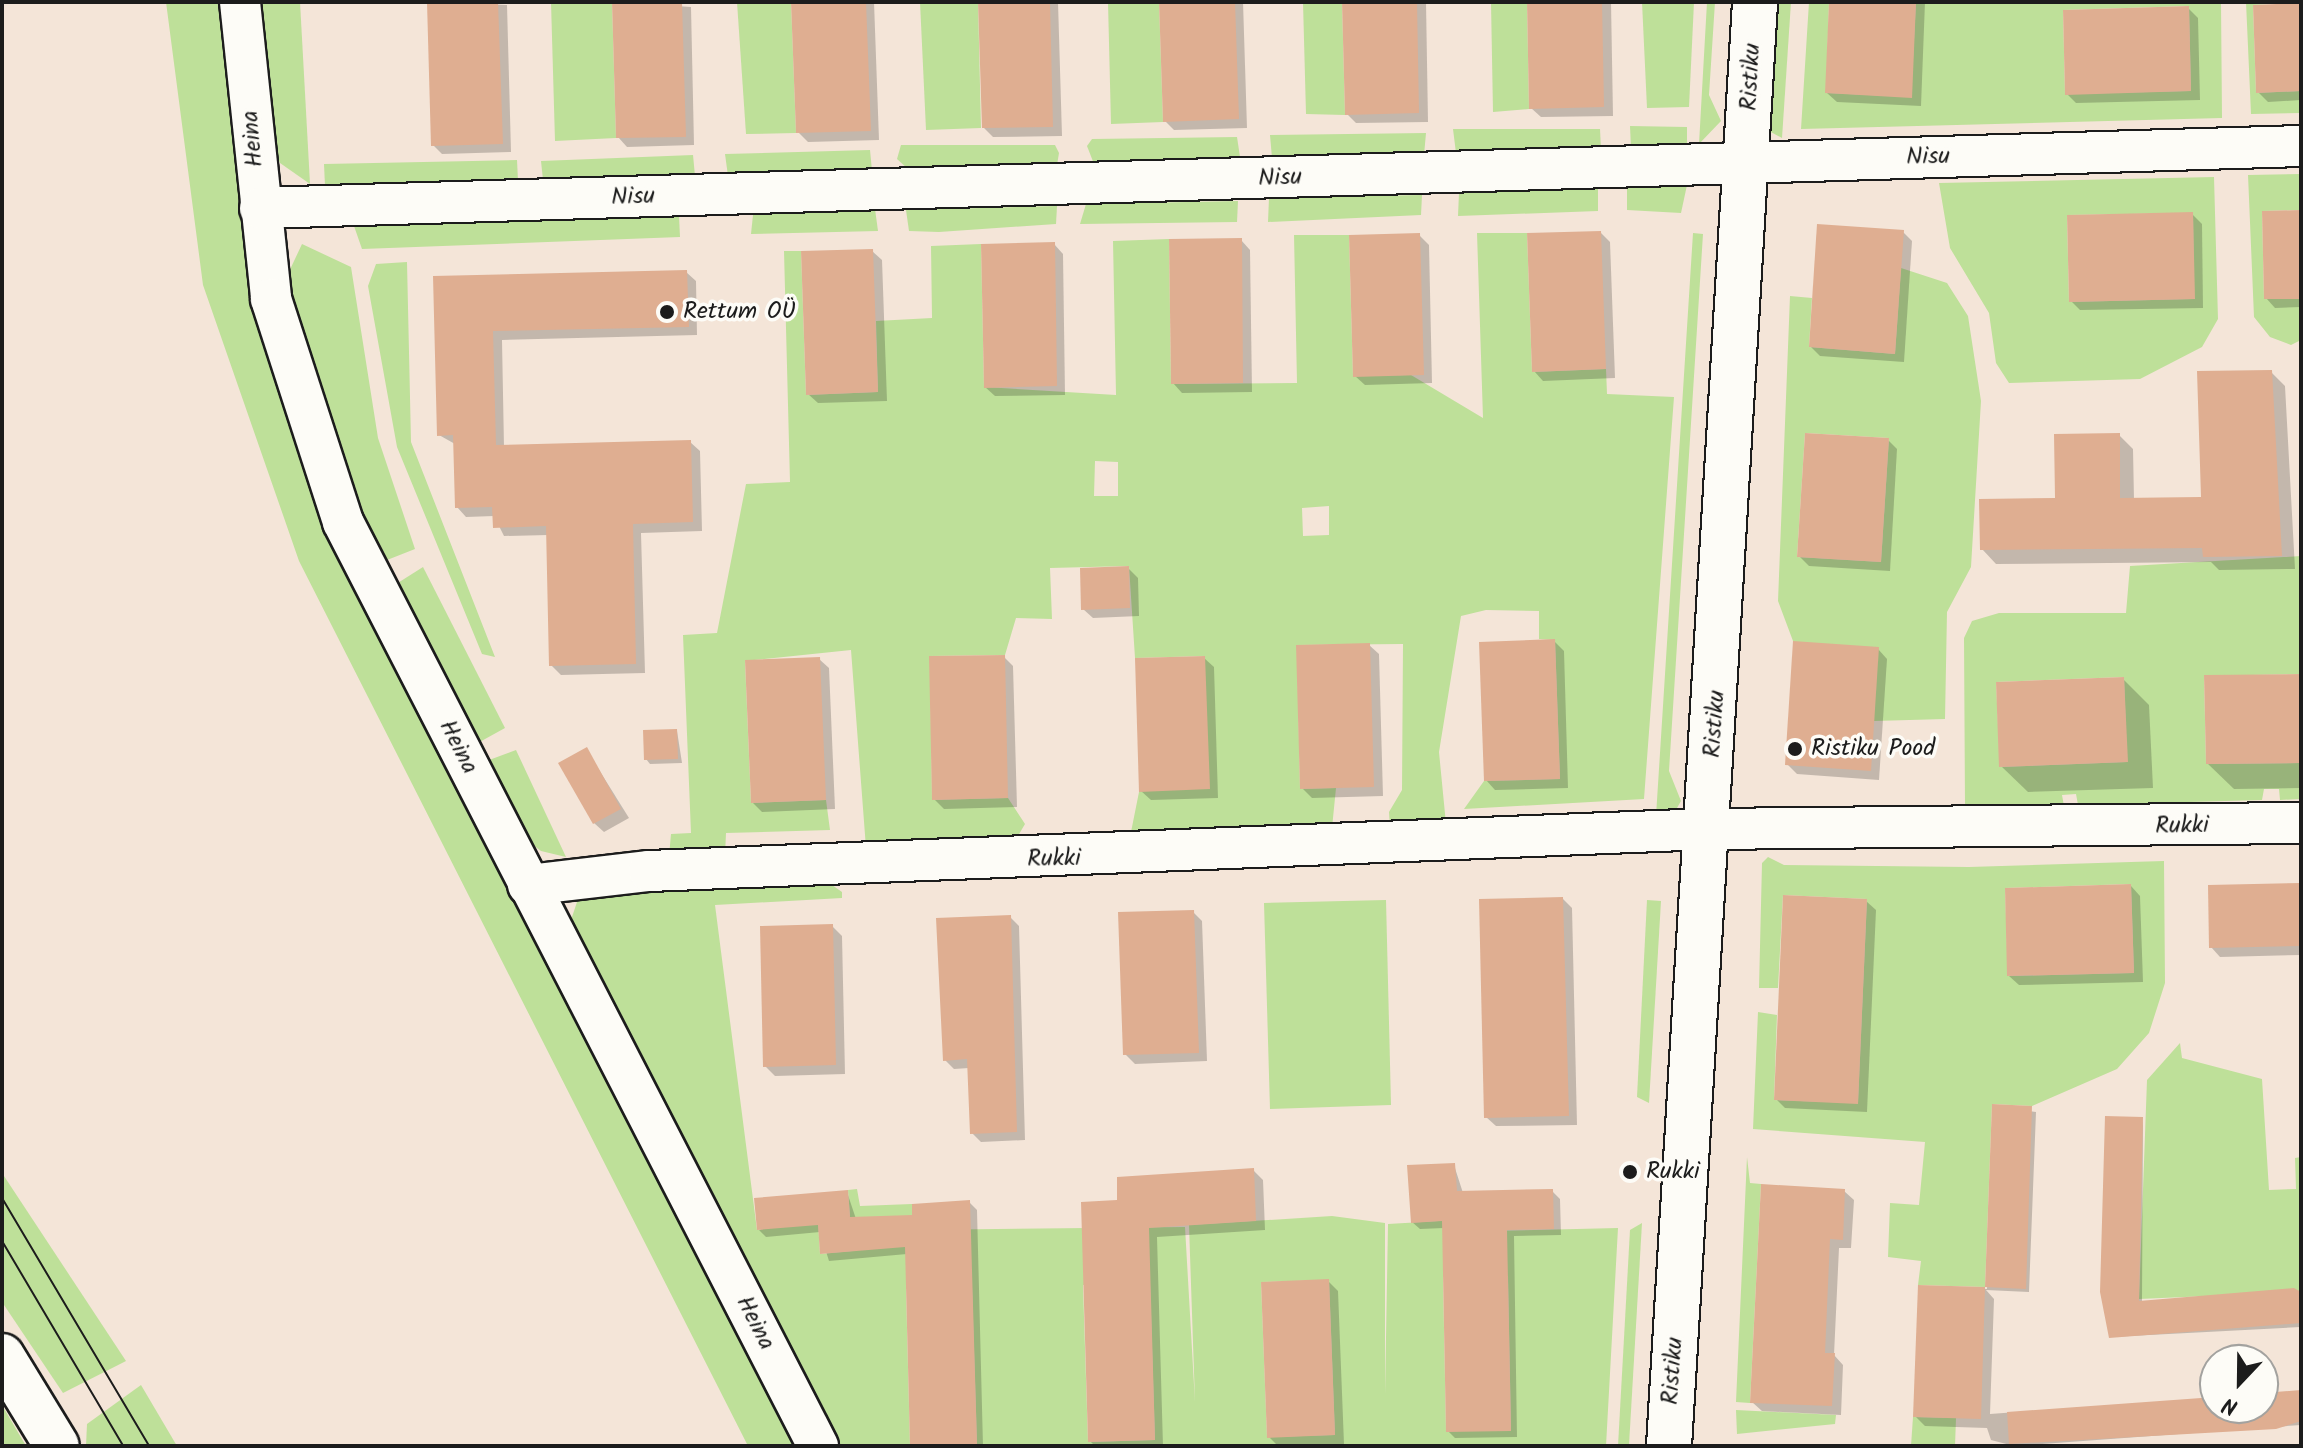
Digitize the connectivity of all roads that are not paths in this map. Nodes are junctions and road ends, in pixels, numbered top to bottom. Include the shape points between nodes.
1 (240, 2) edge
2 (1755, 2) edge
3 (2301, 146) edge
4 (1746, 161) junction
5 (260, 208) junction
6 (2301, 823) edge
7 (1707, 829) junction
8 (528, 885) junction
9 (2, 1356) edge
10 (57, 1446) edge
11 (818, 1446) edge
12 (1669, 1446) edge

1 - 5 street, Heina
2 - 4 street, Ristiku
3 - 4 street, Nisu
4 - 5 street, Nisu
4 - 7 street, Ristiku
5 - 8 street, Heina via 271,299 343,522
6 - 7 street, Rukki
7 - 8 street, Rukki via 649,871
7 - 12 street, Ristiku
8 - 11 street, Heina
9 - 10 street

